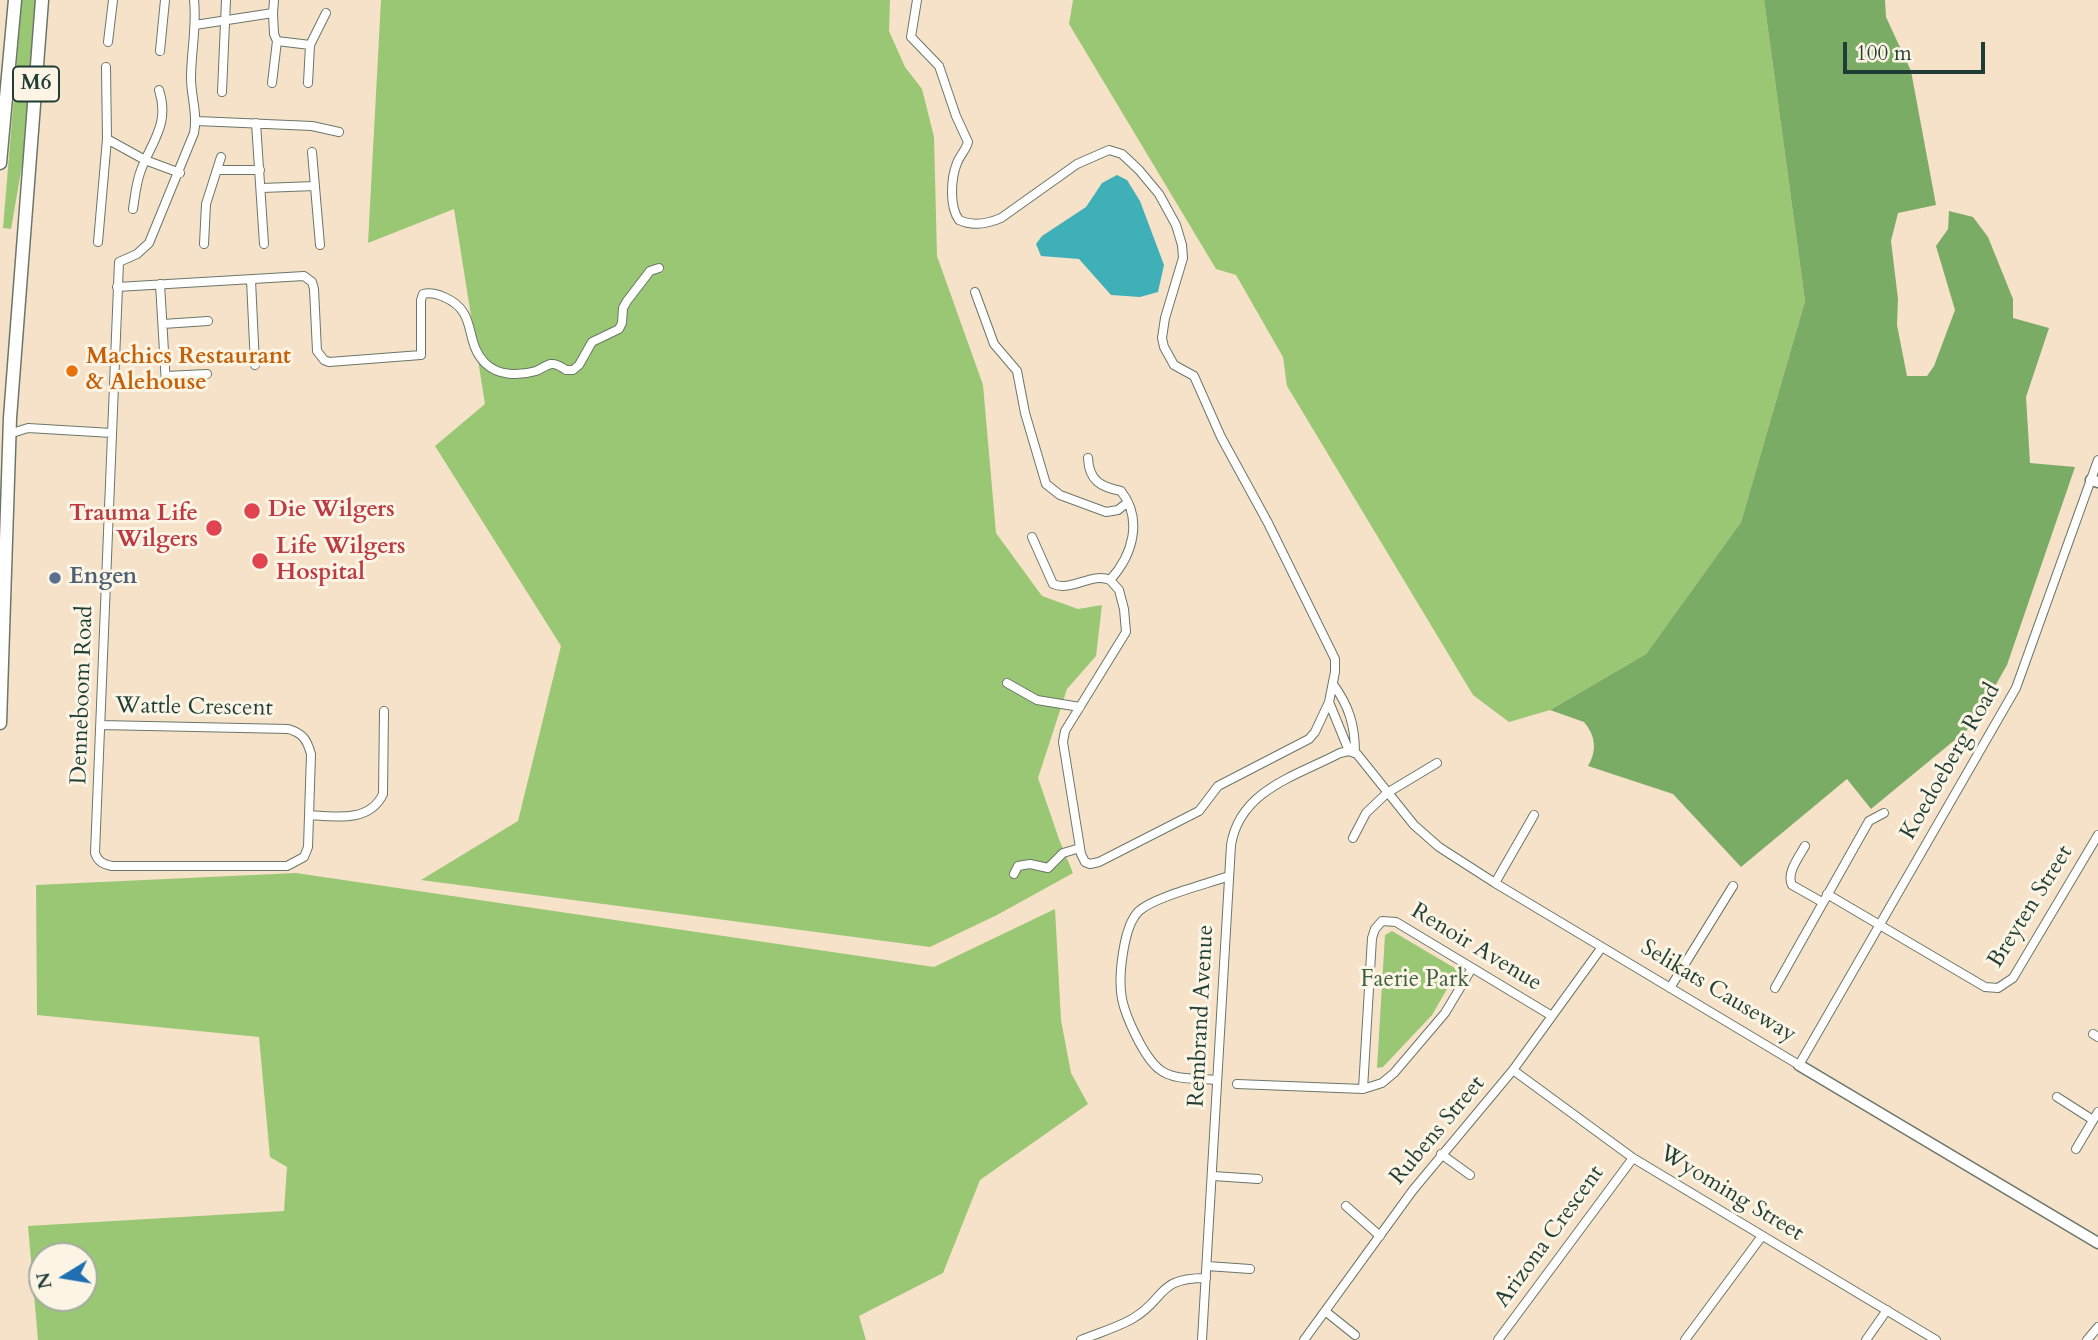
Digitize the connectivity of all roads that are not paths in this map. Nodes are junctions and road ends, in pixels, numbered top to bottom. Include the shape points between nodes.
1 (15, 0) edge
2 (42, 0) edge
3 (113, 0) edge
4 (165, 0) edge
5 (194, 0) edge
6 (226, 0) edge
7 (274, 0) edge
8 (917, 0) edge
9 (273, 13) junction
10 (326, 13) dead end
11 (226, 21) junction
12 (195, 25) junction
13 (277, 41) junction
14 (108, 42) dead end
15 (310, 46) junction
16 (160, 51) dead end
17 (106, 67) dead end
18 (308, 82) dead end
19 (272, 83) dead end
20 (159, 90) dead end
21 (222, 92) dead end
22 (197, 121) junction
23 (257, 123) junction
24 (339, 132) dead end
25 (107, 139) junction
26 (312, 152) dead end
27 (221, 157) dead end
28 (145, 160) junction
29 (0, 163) edge
30 (218, 170) junction
31 (260, 170) junction
32 (180, 173) junction
33 (315, 186) junction
34 (262, 188) junction
35 (132, 209) dead end
36 (98, 242) dead end
37 (204, 244) dead end
38 (264, 244) dead end
39 (320, 245) dead end
40 (659, 268) dead end
41 (251, 280) junction
42 (160, 285) junction
43 (117, 287) junction
44 (975, 292) dead end
45 (208, 321) dead end
46 (163, 324) junction
47 (255, 365) dead end
48 (207, 374) dead end
49 (5, 415) edge
50 (28, 428) junction
51 (112, 433) junction
52 (5, 434) edge
53 (1088, 458) dead end
54 (2098, 460) edge
55 (2095, 481) edge
56 (1128, 502) junction
57 (1032, 537) dead end
58 (1110, 580) junction
59 (1007, 683) dead end
60 (1334, 684) junction
61 (1329, 702) junction
62 (1080, 707) junction
63 (384, 711) dead end
64 (0, 723) edge
65 (101, 725) junction
66 (1348, 752) junction
67 (1437, 763) dead end
68 (1387, 793) junction
69 (1884, 813) dead end
70 (1534, 815) dead end
71 (310, 816) junction
72 (2098, 835) edge
73 (1353, 838) dead end
74 (1805, 846) dead end
75 (1080, 848) junction
76 (113, 866) joint
77 (1014, 874) dead end
78 (1229, 876) junction
79 (1495, 883) junction
80 (1733, 886) dead end
81 (1824, 898) junction
82 (1879, 927) junction
83 (1602, 947) junction
84 (1472, 968) junction
85 (1670, 988) junction
86 (1775, 988) dead end
87 (1552, 1016) junction
88 (1799, 1065) junction
89 (1513, 1070) junction
90 (1216, 1080) junction
91 (1237, 1084) dead end
92 (1363, 1089) junction
93 (2057, 1097) dead end
94 (2096, 1116) edge
95 (2076, 1149) dead end
96 (1441, 1154) junction
97 (1633, 1158) junction
98 (1470, 1175) dead end
99 (1213, 1176) junction
100 (1258, 1179) dead end
101 (1346, 1206) dead end
102 (1380, 1236) junction
103 (1762, 1236) junction
104 (2098, 1243) edge
105 (1207, 1266) junction
106 (1250, 1269) dead end
107 (1206, 1278) junction
108 (1887, 1310) junction
109 (1325, 1311) junction
110 (2098, 1327) edge
111 (1354, 1335) dead end
112 (1082, 1340) edge
113 (1202, 1340) edge
114 (1304, 1340) edge
115 (1498, 1340) edge
116 (1685, 1340) edge
117 (1866, 1340) edge
118 (1936, 1340) edge
119 (2087, 1340) edge

1 - 29 main road, M6
2 - 49 main road, M6
3 - 14 street
4 - 16 street
5 - 12 street
6 - 11 street
7 - 9 street
8 - 60 street via 911,37 939,66 968,142 953,182 954,212 959,220 975,224 1000,218 1077,164 1109,150 1125,156 1165,202 1183,253 1165,318 1164,346 1174,365 1192,373 1268,523 1332,651
9 - 11 street
9 - 13 street
10 - 15 street
11 - 12 street
11 - 21 street
12 - 22 street via 191,79
13 - 15 street
13 - 19 street
15 - 18 street
17 - 25 street
20 - 28 street via 161,128
22 - 23 street
22 - 32 street
23 - 24 street
23 - 31 street
25 - 28 street
25 - 36 street
26 - 33 street
27 - 30 street
28 - 32 street
28 - 35 street
30 - 31 street
30 - 37 street via 206,204
31 - 34 street
32 - 43 street, Denneboom Road via 149,243 119,262
33 - 34 street
33 - 39 street
34 - 38 street
40 - 41 street via 650,271 627,301 619,329 592,342 573,370 552,364 534,372 503,374 475,353 467,317 451,300 424,294 418,356 329,362 317,351 314,289 309,279
41 - 42 street
41 - 47 street
42 - 43 street
42 - 46 street
43 - 51 street, Denneboom Road
44 - 56 street via 994,344 1017,371 1046,484 1060,495 1106,512
45 - 46 street
46 - 48 street via 166,380
49 - 50 street
49 - 52 main road, M6
50 - 51 street
50 - 52 street
51 - 65 street, Denneboom Road
52 - 64 main road, M6
53 - 56 street via 1096,481 1120,490
54 - 55 street, Koedoeberg Road
55 - 82 street, Koedoeberg Road via 2016,688
56 - 58 street via 1134,537
57 - 58 street via 1053,583 1067,586 1097,577
58 - 62 street via 1118,590 1127,627
59 - 62 street via 1037,700
60 - 61 street
60 - 66 street via 1353,722
61 - 66 street, Selikats Causeway
61 - 75 street via 1309,739 1218,786 1199,811 1094,864 1084,862
62 - 75 street via 1065,731 1063,745
63 - 71 street via 383,794 379,803 361,814
65 - 71 street, Wattle Crescent via 297,731 311,754
65 - 76 street, Denneboom Road via 95,853 98,860
66 - 68 street, Selikats Causeway
66 - 78 street, Rembrand Avenue via 1252,802 1235,827
67 - 68 street
68 - 73 street via 1366,813
68 - 79 street, Selikats Causeway via 1429,839
69 - 81 street via 1869,821
70 - 79 street
71 - 76 street, Wattle Crescent via 304,857 287,866
72 - 82 street, Breyten Street via 2013,978 2002,987 1985,987
74 - 81 street via 1790,881
75 - 77 street via 1063,853 1048,868 1023,864
78 - 90 street, Rembrand Avenue
78 - 90 street via 1137,913 1126,938 1121,989 1143,1047 1159,1069 1172,1076
79 - 83 street, Selikats Causeway
80 - 85 street
81 - 82 street
81 - 86 street
82 - 88 street, Koedoeberg Road
83 - 85 street, Selikats Causeway
83 - 87 street, Rubens Street
84 - 87 street, Renoir Avenue
84 - 92 street via 1445,1013 1394,1073
84 - 92 street, Renoir Avenue via 1396,922 1378,924 1371,951
85 - 88 street, Selikats Causeway
87 - 89 street, Rubens Street
88 - 104 street, Selikats Causeway
89 - 96 street, Rubens Street
89 - 97 street, Wyoming Street
90 - 99 street, Rembrand Avenue
91 - 92 street
93 - 94 street
94 - 95 street
96 - 98 street
96 - 102 street, Rubens Street
97 - 103 street, Wyoming Street
97 - 115 street, Arizona Crescent
99 - 100 street
99 - 105 street, Rembrand Avenue
101 - 102 street
102 - 109 street, Rubens Street
103 - 108 street, Wyoming Street
103 - 116 street
105 - 106 street
105 - 107 street, Rembrand Avenue
107 - 112 street via 1171,1283 1133,1319
107 - 113 street, Rembrand Avenue
108 - 117 street
108 - 118 street, Wyoming Street
109 - 111 street
109 - 114 street, Rubens Street
110 - 119 street

